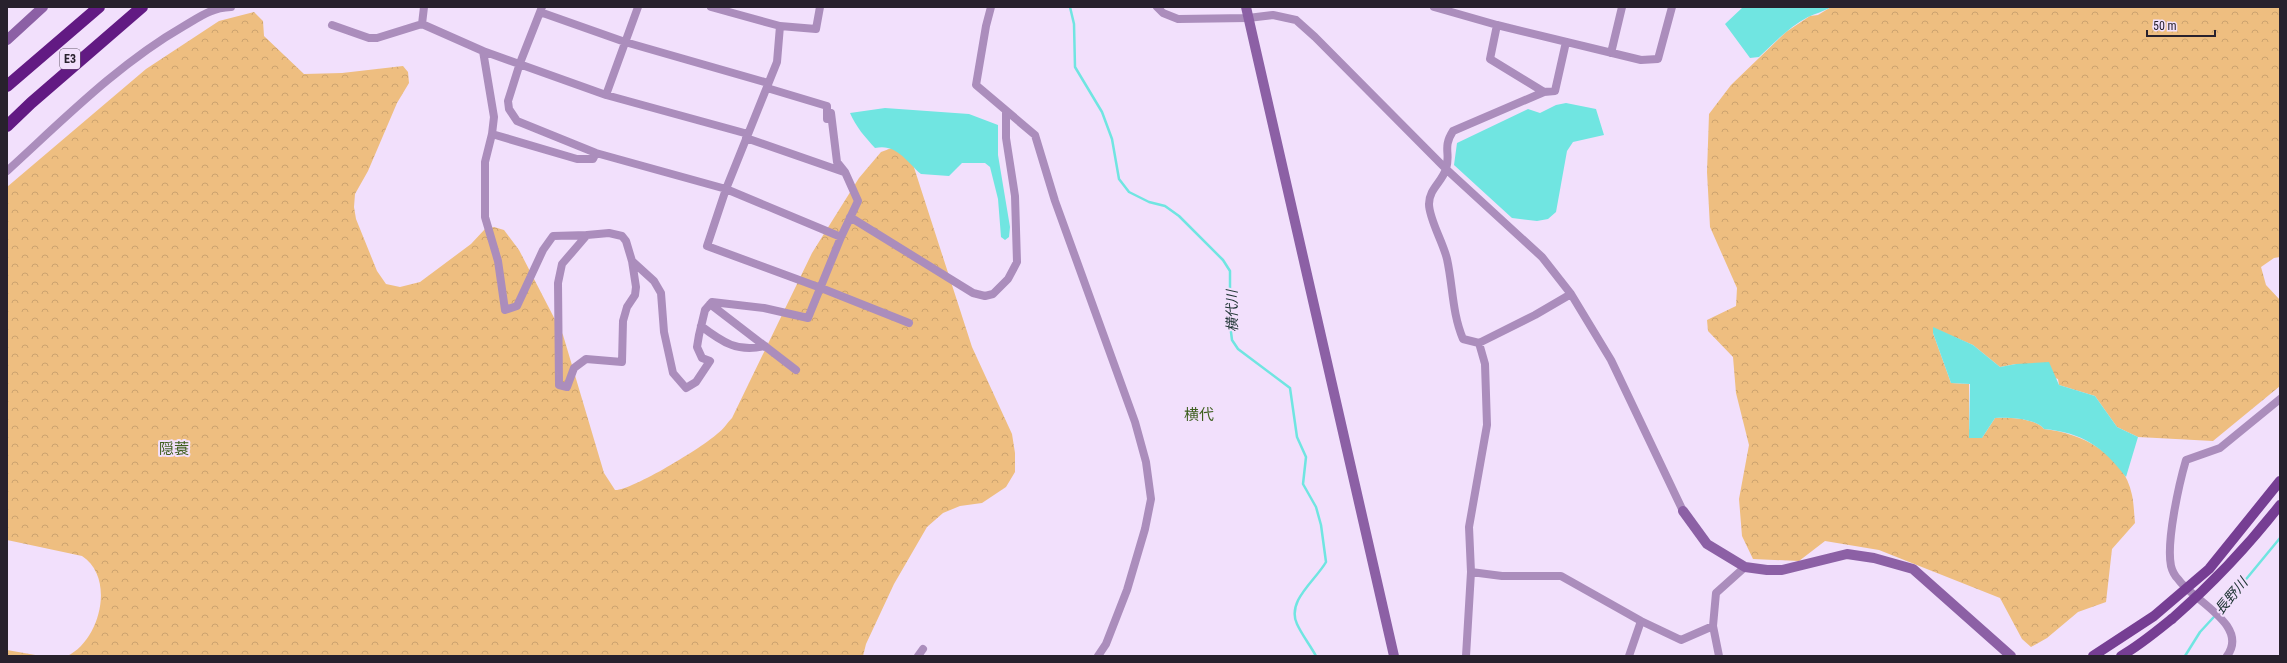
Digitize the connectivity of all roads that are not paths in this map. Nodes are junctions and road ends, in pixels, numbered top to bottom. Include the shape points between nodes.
1 (43, 7) edge
2 (99, 7) edge
3 (137, 7) edge
4 (142, 7) edge
5 (231, 7) edge
6 (424, 7) edge
7 (638, 7) edge
8 (711, 7) edge
9 (820, 7) edge
10 (991, 7) edge
11 (1157, 7) edge
12 (1246, 7) edge
13 (1434, 7) edge
14 (1622, 7) edge
15 (1672, 7) edge
16 (541, 9) edge
17 (1248, 18) junction
18 (422, 24) junction
19 (332, 25) dead end
20 (1497, 25) junction
21 (780, 26) junction
22 (7, 40) edge
23 (625, 42) junction
24 (1566, 42) junction
25 (484, 51) junction
26 (1611, 53) junction
27 (520, 63) junction
28 (768, 85) junction
29 (7, 86) edge
30 (1544, 92) junction
31 (606, 94) junction
32 (1006, 111) junction
33 (7, 115) edge
34 (7, 126) edge
35 (492, 134) junction
36 (747, 136) junction
37 (596, 153) junction
38 (1446, 169) junction
39 (7, 171) edge
40 (845, 172) junction
41 (726, 189) junction
42 (850, 217) junction
43 (588, 235) junction
44 (841, 237) junction
45 (632, 261) junction
46 (822, 288) junction
47 (1571, 294) junction
48 (710, 304) junction
49 (909, 323) dead end
50 (701, 326) junction
51 (1479, 343) junction
52 (765, 346) junction
53 (796, 370) dead end
54 (2280, 399) edge
55 (2280, 481) edge
56 (2280, 505) edge
57 (1683, 511) joint
58 (1745, 567) junction
59 (1471, 572) junction
60 (2186, 589) junction
61 (2198, 597) junction
62 (1641, 621) junction
63 (1713, 626) junction
64 (923, 649) dead end
65 (918, 656) edge
66 (1098, 656) edge
67 (1394, 656) edge
68 (1466, 656) edge
69 (1629, 656) edge
70 (1719, 656) edge
71 (2011, 656) edge
72 (2094, 656) edge
73 (2121, 656) edge
74 (2227, 656) edge

1 - 22 street
2 - 29 highway, E3
3 - 33 highway, E3 via 74,55
4 - 34 highway
5 - 39 street via 216,8 154,44 108,80
6 - 18 street
7 - 23 street
8 - 21 street
9 - 21 street via 816,29
10 - 32 street via 976,85
11 - 17 street via 1163,13 1178,19
12 - 17 street
13 - 20 street
14 - 26 street
15 - 26 street via 1658,58 1641,60
16 - 23 street
16 - 27 street
17 - 38 street via 1273,15 1296,20
17 - 67 street
18 - 19 street via 377,38 369,38
18 - 25 street
20 - 24 street
20 - 30 street via 1490,59
21 - 28 street via 777,62
23 - 28 street
23 - 31 street
24 - 26 street
24 - 30 street via 1554,91
25 - 27 street
25 - 35 street via 494,117
27 - 31 street
27 - 37 street via 508,101 512,116 525,125
28 - 36 street
28 - 40 street via 826,106 837,162
30 - 38 street via 1453,131 1447,140
31 - 36 street
32 - 42 street via 1006,138 1015,196 1017,262 1008,278 993,294 985,296 973,293
32 - 66 street via 1035,135 1055,201 1135,422 1146,462 1151,499 1145,529 1127,590 1106,644
35 - 37 street via 578,159 593,159
35 - 43 street via 485,162 485,216 498,261 505,310 517,306 543,250 554,236
36 - 40 street
36 - 41 street
37 - 41 street
38 - 47 street via 1542,257
38 - 51 street via 1433,188 1429,203 1430,211 1447,259 1455,321 1463,339
40 - 42 street via 858,201
41 - 44 street
41 - 46 street via 707,246
42 - 44 street
43 - 45 street via 609,233 622,236
43 - 45 street via 562,264 558,283 559,385 567,387 574,368 586,359 622,362 623,321 636,287
44 - 46 street
45 - 50 street via 654,281 661,293 664,332 673,374 686,388 696,382 710,361 702,358 697,347
46 - 48 street via 808,318 764,308 712,302
46 - 49 street
47 - 51 street
47 - 57 street via 1611,360
48 - 50 street via 704,310
48 - 52 street
50 - 52 street via 715,337 738,348 751,350
51 - 59 street via 1485,364 1487,425 1470,527
52 - 53 street
54 - 60 street via 2220,448 2186,460 2172,527 2171,566
55 - 60 main road via 2209,569
56 - 61 main road
57 - 58 street via 1707,544
58 - 63 street via 1716,593
58 - 71 street via 1782,570 1847,554 1900,564 1913,569
59 - 62 street via 1502,576 1561,576
59 - 68 street
60 - 61 street
60 - 72 main road via 2154,616
61 - 73 main road
61 - 74 street via 2222,619 2231,634 2232,649
62 - 63 street via 1681,640
62 - 69 street
63 - 70 street
64 - 65 street

